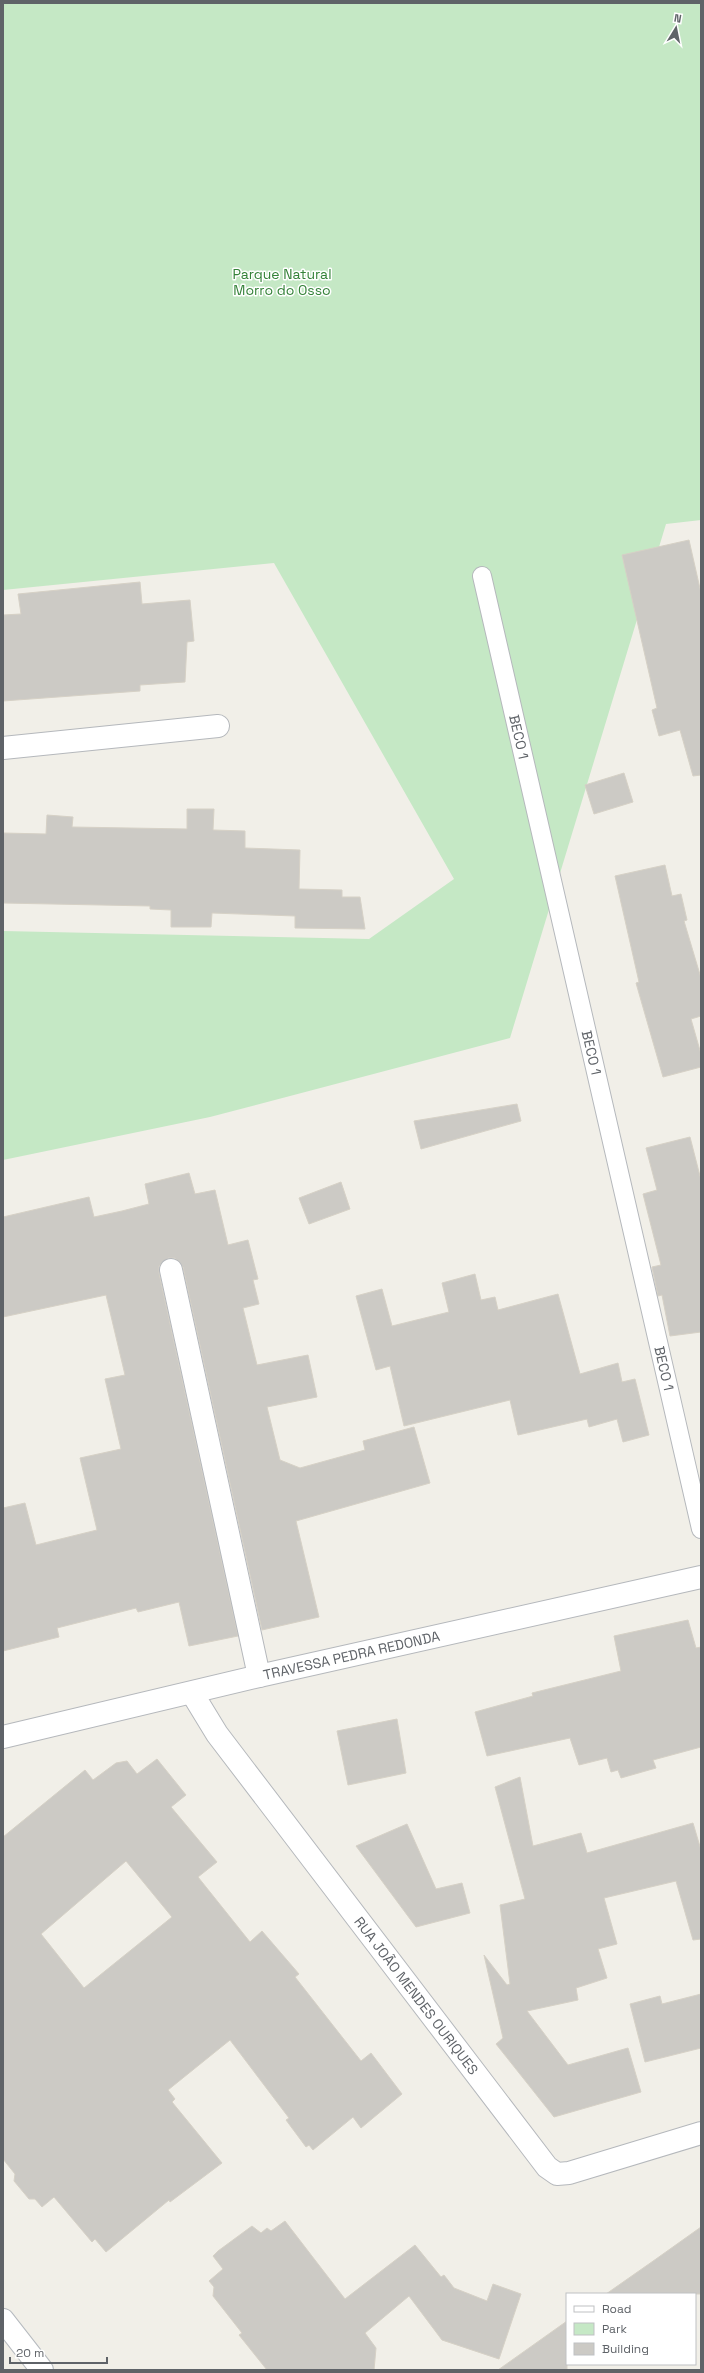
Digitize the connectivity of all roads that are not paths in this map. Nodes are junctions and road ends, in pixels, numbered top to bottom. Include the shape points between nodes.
1 (482, 576) dead end
2 (218, 726) dead end
3 (3, 748) edge
4 (171, 1270) dead end
5 (701, 1529) edge
6 (701, 1577) edge
7 (259, 1676) junction
8 (192, 1693) junction
9 (3, 1737) edge
10 (701, 2133) edge
11 (3, 2320) edge
12 (42, 2370) edge

1 - 5 lane, BECO 1
2 - 3 street
4 - 7 street
6 - 7 street, TRAVESSA PEDRA REDONDA
7 - 8 street, TRAVESSA PEDRA REDONDA
8 - 9 street, TRAVESSA PEDRA REDONDA
8 - 10 street, RUA JOÃO MENDES OURIQUES via 217,1734 547,2167 557,2174 568,2173
11 - 12 street

